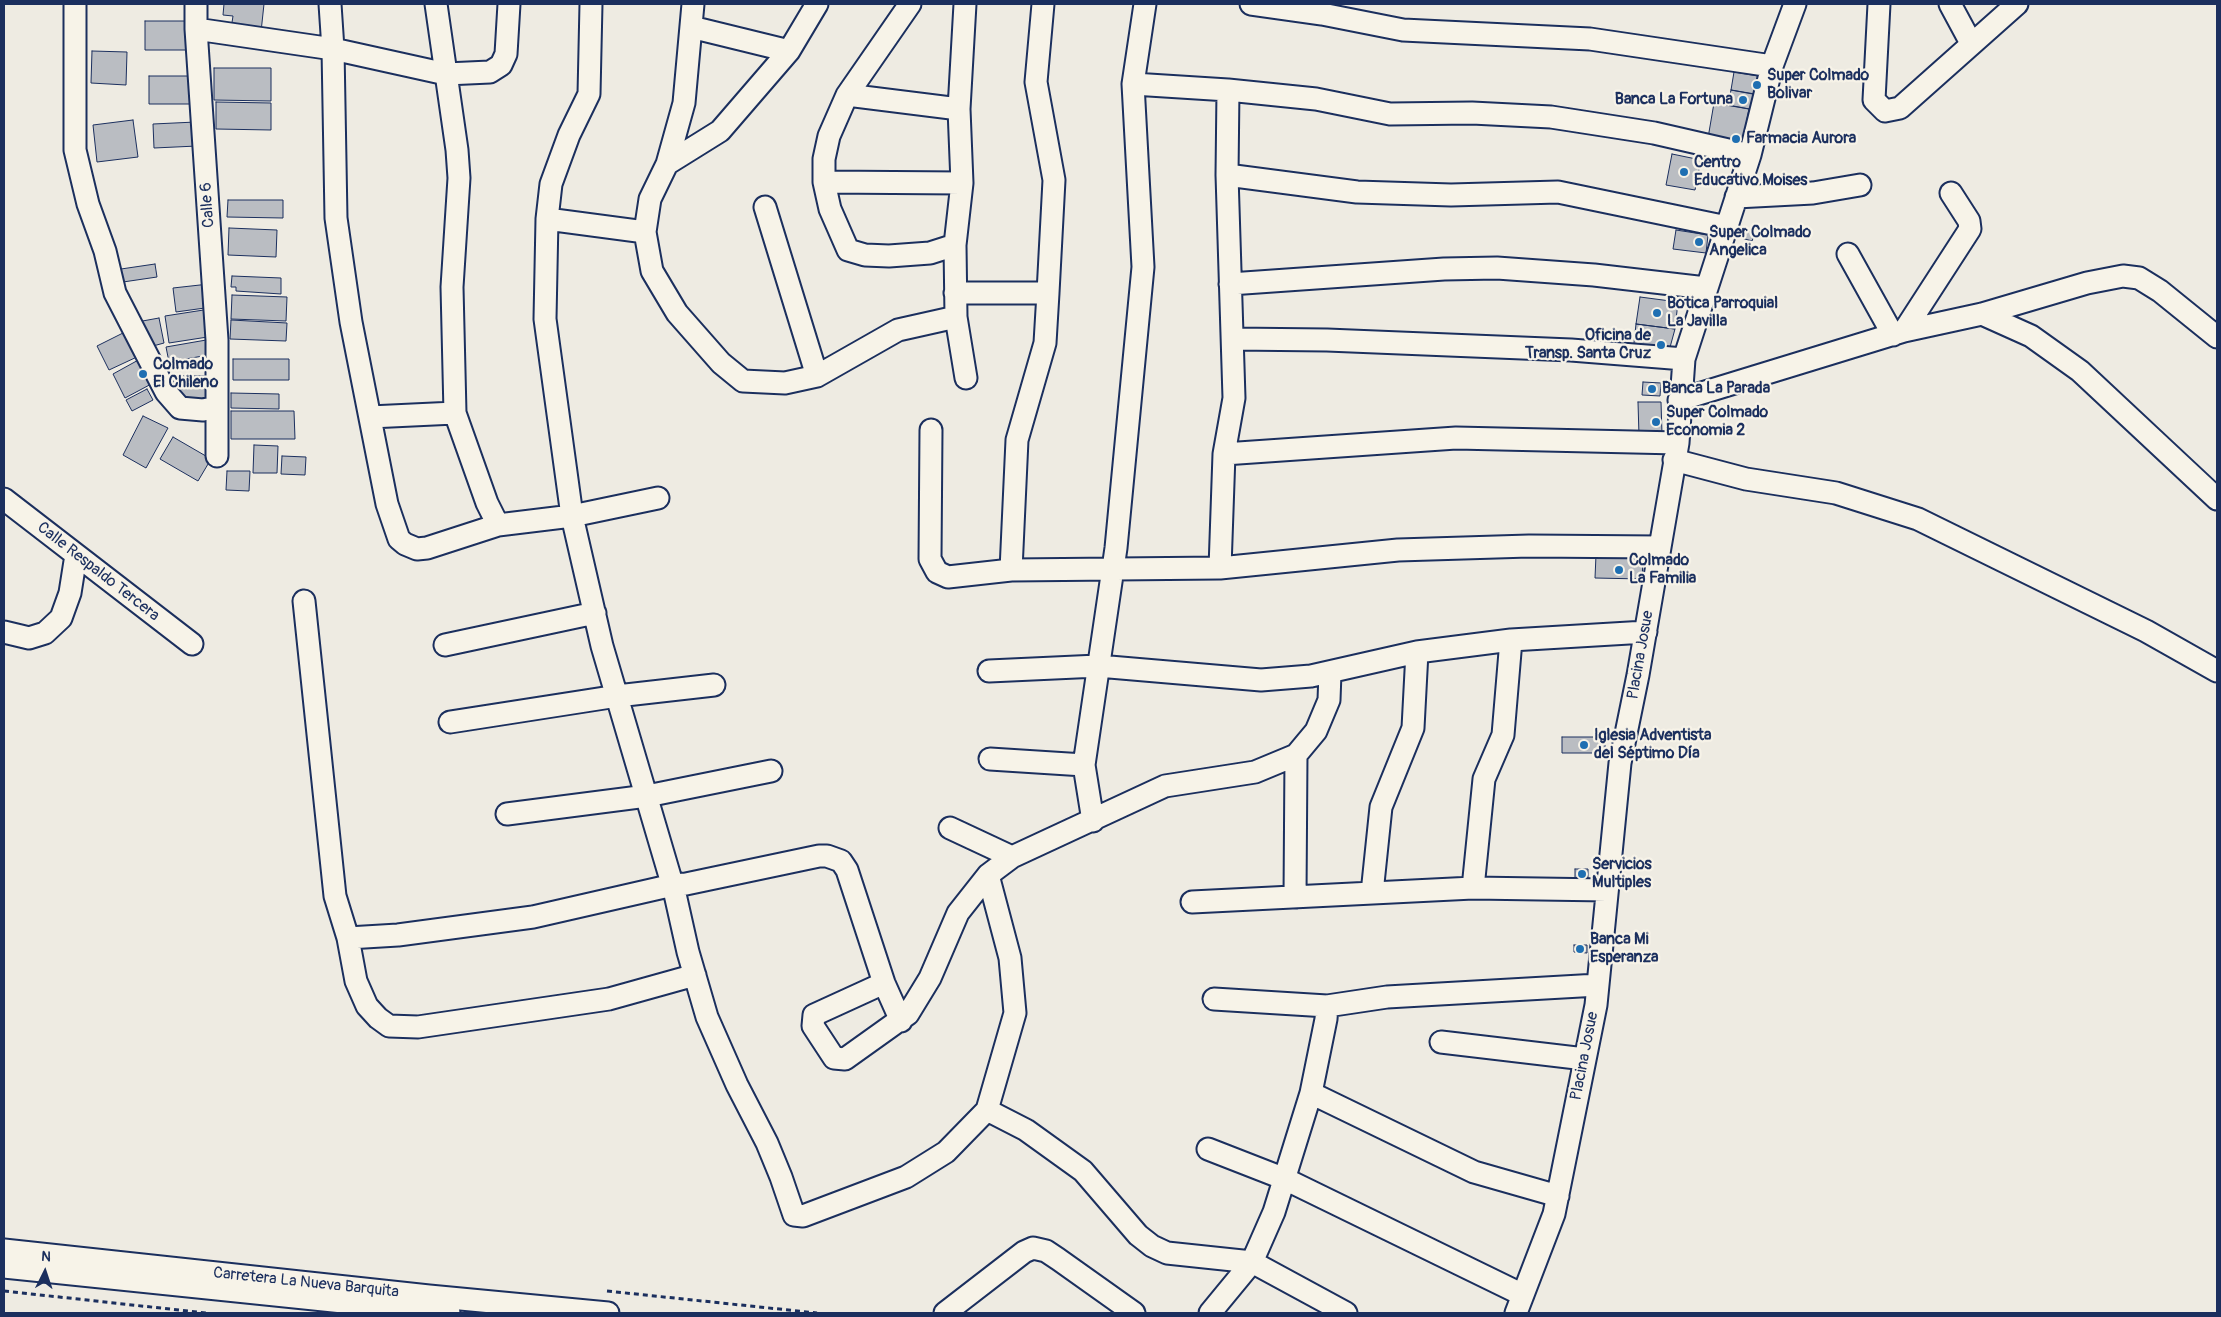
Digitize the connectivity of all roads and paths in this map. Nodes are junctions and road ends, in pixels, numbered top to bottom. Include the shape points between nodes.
1 (74, 4) edge
2 (196, 4) edge
3 (330, 4) edge
4 (436, 4) edge
5 (509, 4) edge
6 (591, 4) edge
7 (693, 4) edge
8 (817, 4) edge
9 (910, 4) edge
10 (965, 4) edge
11 (1042, 4) edge
12 (1145, 4) edge
13 (1252, 4) edge
14 (1795, 4) edge
15 (1879, 4) edge
16 (1950, 4) edge
17 (2017, 4) edge
18 (690, 27) junction
19 (196, 29) junction
20 (1971, 43) junction
21 (334, 49) junction
22 (789, 51) junction
23 (1772, 66) junction
24 (446, 74) junction
25 (1133, 84) junction
26 (1228, 90) junction
27 (847, 96) junction
28 (959, 109) junction
29 (1750, 155) junction
30 (667, 164) junction
31 (1226, 175) junction
32 (824, 182) junction
33 (962, 183) junction
34 (1860, 185) dead end
35 (1951, 193) dead end
36 (1736, 197) junction
37 (765, 206) dead end
38 (548, 219) junction
39 (1727, 227) junction
40 (645, 232) junction
41 (955, 246) junction
42 (1848, 254) dead end
43 (1230, 284) junction
44 (1706, 288) junction
45 (956, 293) junction
46 (1048, 293) junction
47 (1982, 314) junction
48 (956, 317) junction
49 (1898, 333) junction
50 (2217, 337) edge
51 (1233, 340) junction
52 (1684, 359) junction
53 (817, 376) junction
54 (966, 378) dead end
55 (1679, 400) junction
56 (217, 407) junction
57 (455, 413) junction
58 (370, 417) junction
59 (931, 430) dead end
60 (1676, 452) junction
61 (1224, 454) junction
62 (217, 456) dead end
63 (658, 498) dead end
64 (4, 499) edge
65 (2217, 500) edge
66 (572, 516) junction
67 (498, 524) junction
68 (1660, 547) junction
69 (76, 555) junction
70 (1220, 568) junction
71 (1011, 570) junction
72 (1112, 570) junction
73 (304, 601) dead end
74 (595, 613) junction
75 (4, 632) edge
76 (1646, 632) junction
77 (1511, 640) junction
78 (192, 644) dead end
79 (445, 646) dead end
80 (1417, 652) junction
81 (1098, 666) junction
82 (2217, 670) edge
83 (989, 671) dead end
84 (1330, 673) junction
85 (714, 685) dead end
86 (617, 696) junction
87 (450, 722) dead end
88 (1296, 755) junction
89 (990, 759) dead end
90 (1084, 765) junction
91 (770, 771) dead end
92 (647, 796) junction
93 (507, 814) dead end
94 (1093, 821) junction
95 (950, 828) dead end
96 (1012, 857) junction
97 (988, 875) junction
98 (673, 885) junction
99 (1473, 888) junction
100 (1607, 890) junction
101 (1372, 893) junction
102 (1295, 897) junction
103 (1192, 902) dead end
104 (348, 938) junction
105 (695, 975) junction
106 (884, 983) junction
107 (1598, 985) junction
108 (1214, 999) dead end
109 (1327, 1006) junction
110 (901, 1021) junction
111 (1441, 1042) dead end
112 (1585, 1059) junction
113 (1311, 1094) junction
114 (987, 1110) junction
115 (1208, 1149) dead end
116 (1284, 1179) junction
117 (1558, 1196) junction
118 (4, 1250) edge
119 (1252, 1262) junction
120 (4, 1267) edge
121 (4, 1292) edge
122 (706, 1300) dead end
123 (1519, 1304) edge
124 (206, 1313) edge
125 (449, 1313) edge
126 (608, 1313) edge
127 (817, 1313) edge
128 (945, 1313) edge
129 (1134, 1313) edge
130 (1210, 1313) edge
131 (1346, 1313) edge

1 - 56 street via 75,150 115,293 166,392 180,408 203,410
2 - 19 street, Calle 6
3 - 21 street
4 - 24 street
5 - 24 street via 506,54 501,65 490,72
6 - 38 street via 589,94 551,184
7 - 18 street
8 - 22 street
9 - 27 street
10 - 28 street
11 - 46 street via 1036,82 1054,180
12 - 25 street
13 - 23 street via 1403,30 1590,39
14 - 23 street, Placina Josue
15 - 20 street via 1874,100 1885,111 1900,108
16 - 20 street
17 - 20 street
18 - 22 street
18 - 30 street via 684,104
19 - 21 street
19 - 56 street, Calle 6 via 217,340
21 - 24 street
21 - 58 street via 336,218 350,322
22 - 30 street via 720,131
23 - 29 street, Placina Josue
24 - 57 street via 459,178 452,287
25 - 26 street
25 - 72 street via 1143,267
26 - 29 street via 1316,99 1390,114 1472,113 1551,117 1654,133
26 - 31 street
27 - 28 street
27 - 32 street via 829,136
28 - 33 street
29 - 36 street, Placina Josue
30 - 40 street via 650,199
31 - 39 street via 1357,192 1451,195 1558,192
31 - 43 street
32 - 33 street
32 - 41 street via 830,209 848,250 889,256
33 - 41 street
34 - 36 street via 1813,193
35 - 49 street via 1969,221 1970,229
36 - 39 street, Placina Josue
37 - 53 street
38 - 40 street
38 - 66 street via 545,319
39 - 44 street, Placina Josue
40 - 53 street via 652,271 677,313 720,363 743,381 785,383
41 - 45 street
42 - 49 street
43 - 44 street via 1497,268
43 - 51 street
44 - 52 street, Placina Josue
45 - 46 street
45 - 48 street
46 - 71 street via 1045,343 1017,440
47 - 49 street
47 - 50 street via 2123,276 2139,278 2160,291
47 - 65 street via 2031,336 2080,370
48 - 53 street via 898,330
48 - 54 street
49 - 55 street
51 - 52 street via 1327,340 1552,349
51 - 61 street via 1234,398
52 - 55 street, Placina Josue
55 - 60 street, Placina Josue
56 - 62 street, Calle 6
57 - 58 street
57 - 67 street via 487,503
58 - 67 street via 387,504 399,539 417,549 427,548
59 - 71 street via 930,559 937,572 948,577
60 - 61 street via 1456,438
60 - 68 street, Placina Josue
60 - 82 street via 1746,479 1836,493 1918,519 2146,631
61 - 70 street
63 - 66 street
64 - 69 street, Calle Respaldo Tercera
66 - 67 street
66 - 74 street
68 - 70 street via 1398,550
68 - 76 street, Placina Josue
69 - 75 street via 70,593 61,618 45,633 29,638
69 - 78 street, Calle Respaldo Tercera
70 - 72 street
71 - 72 street
72 - 81 street
73 - 104 street via 336,896
74 - 79 street
74 - 86 street
76 - 77 street
76 - 100 street, Placina Josue via 1620,763
77 - 80 street
77 - 99 street via 1503,735 1484,779
80 - 84 street
80 - 101 street via 1413,728 1381,807
81 - 83 street
81 - 84 street via 1261,680
81 - 90 street
84 - 88 street via 1329,700 1316,731
85 - 86 street
86 - 87 street
86 - 92 street
88 - 94 street via 1255,772 1165,786
88 - 102 street
89 - 90 street
90 - 94 street
91 - 92 street
92 - 93 street
92 - 98 street
94 - 96 street
95 - 96 street
96 - 97 street
97 - 110 street via 958,913 930,978
97 - 114 street via 1010,958 1015,1013
98 - 104 street via 533,917 398,935
98 - 105 street
98 - 106 street via 819,856 841,861 847,870
99 - 100 street
99 - 101 street
100 - 107 street, Placina Josue
101 - 102 street
102 - 103 street
104 - 105 street via 356,981 367,1006 389,1026 418,1027 609,999
105 - 114 street via 707,1017 767,1143 794,1216 803,1216 906,1177 946,1152
106 - 110 street
106 - 110 street via 814,1014 813,1026 834,1058 839,1060
107 - 109 street via 1388,997
107 - 112 street, Placina Josue
108 - 109 street
109 - 113 street
111 - 112 street
112 - 117 street, Placina Josue
113 - 116 street
113 - 117 street via 1474,1172
114 - 119 street via 1026,1130 1082,1171 1138,1235 1152,1246 1167,1253
115 - 116 street
116 - 119 street via 1274,1212
116 - 123 street
117 - 123 street, Placina Josue
118 - 126 street, Carretera La Nueva Barquita
119 - 130 street
119 - 131 street
120 - 125 street, Carretera La Nueva Barquita
121 - 124 path
122 - 127 path
128 - 129 street via 1033,1248 1046,1251

